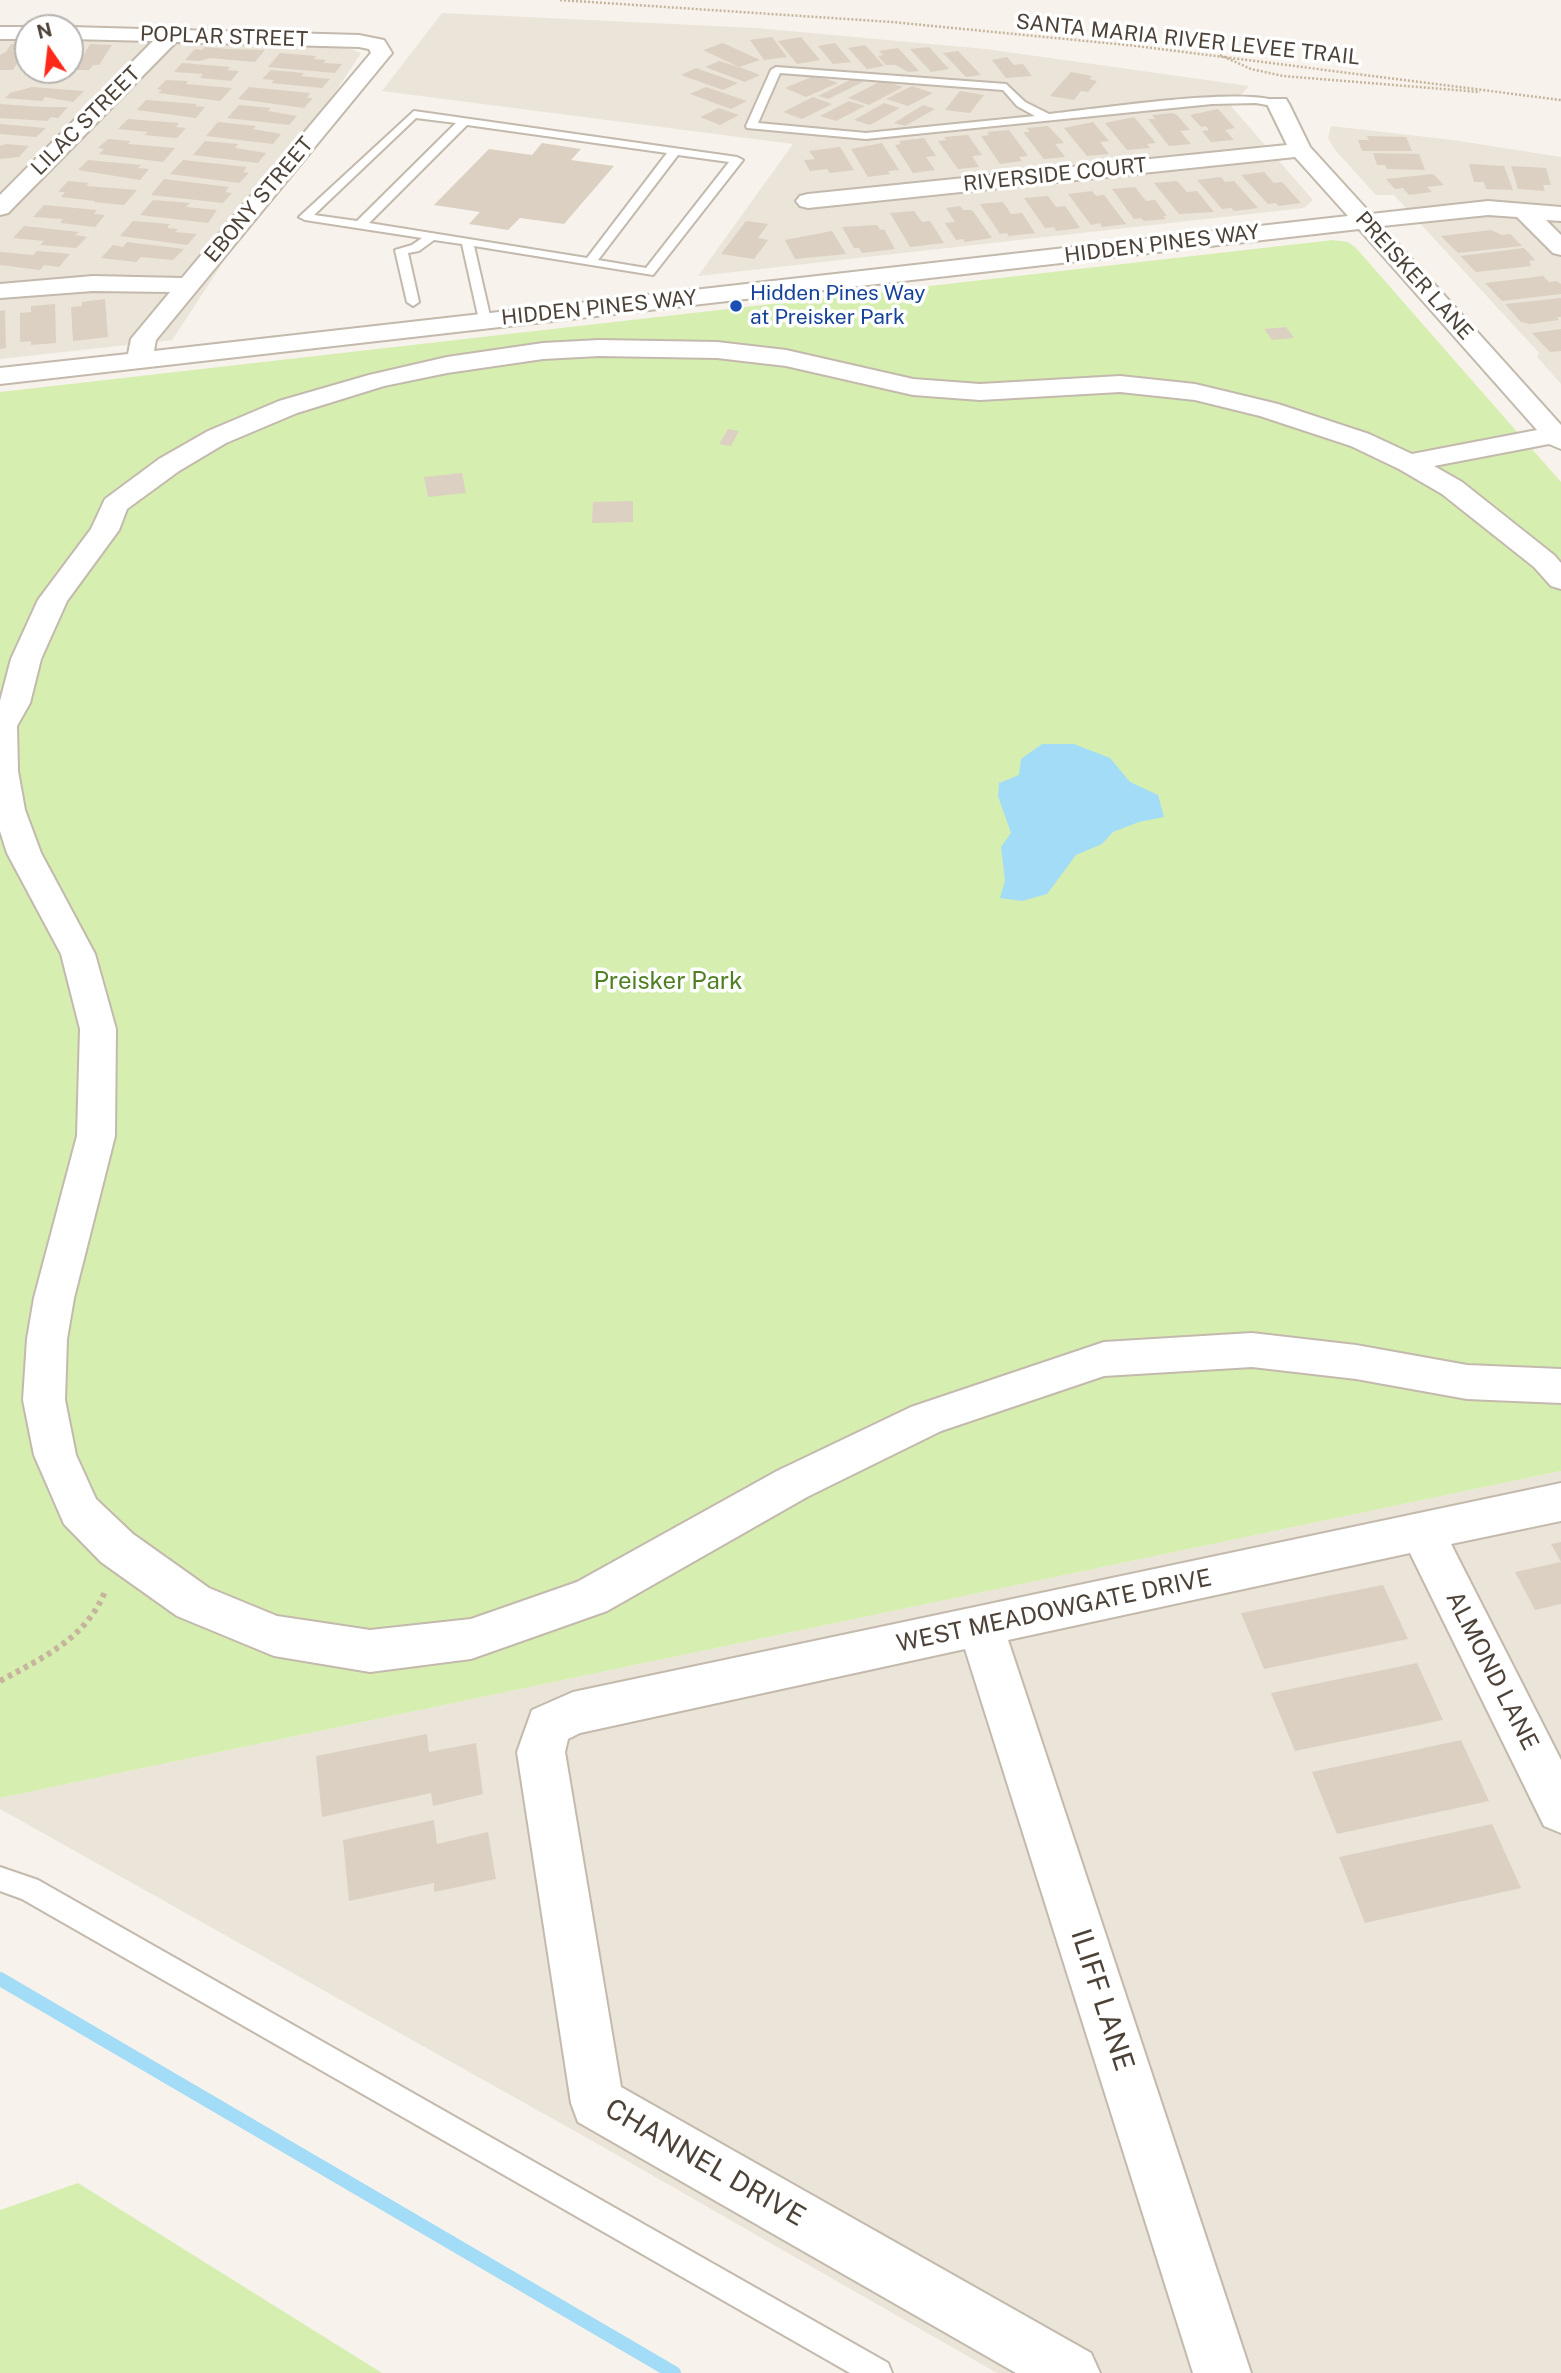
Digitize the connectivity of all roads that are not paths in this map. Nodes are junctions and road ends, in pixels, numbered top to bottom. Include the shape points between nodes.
1 (84, 33) edge
2 (171, 35) junction
3 (377, 44) joint
4 (1278, 104) joint
5 (1048, 118) junction
6 (465, 121) junction
7 (675, 150) junction
8 (1301, 150) junction
9 (808, 201) dead end
10 (0, 208) edge
11 (1522, 209) junction
12 (1561, 214) edge
13 (1364, 221) junction
14 (360, 225) junction
15 (432, 236) junction
16 (467, 241) junction
17 (1561, 248) edge
18 (590, 262) junction
19 (186, 286) junction
20 (0, 291) edge
21 (413, 302) dead end
22 (514, 317) junction
23 (485, 320) junction
24 (524, 353) junction
25 (139, 360) junction
26 (0, 376) edge
27 (1558, 438) edge
28 (1409, 463) junction
29 (1561, 580) edge
30 (1561, 1387) edge
31 (1561, 1502) edge
32 (1422, 1532) junction
33 (981, 1627) junction
34 (549, 1725) joint
35 (1561, 1810) edge
36 (0, 1879) edge
37 (878, 2373) edge
38 (1071, 2373) edge
39 (1222, 2373) edge

1 - 2 street, POPLAR STREET
2 - 3 street, POPLAR STREET
2 - 10 street, LILAC STREET
3 - 19 street, EBONY STREET via 382,53
4 - 5 lane via 1212,101
4 - 8 street, PREISKER LANE
5 - 5 lane via 866,136 751,126 776,70 1006,87 1021,104
6 - 7 lane
6 - 14 lane
6 - 14 lane via 414,114 305,217
7 - 18 lane
7 - 18 lane via 737,159 649,272
8 - 9 street, RIVERSIDE COURT
8 - 13 street, PREISKER LANE
11 - 12 street, HIDDEN PINES WAY
11 - 13 street, HIDDEN PINES WAY via 1488,208
11 - 17 street
13 - 22 street, HIDDEN PINES WAY
13 - 27 street, PREISKER LANE
14 - 15 lane
15 - 16 lane
15 - 21 lane via 415,248 401,250
16 - 18 lane
16 - 23 lane
19 - 20 street via 95,281
19 - 25 street, EBONY STREET via 144,339
22 - 23 street, HIDDEN PINES WAY
22 - 24 street
23 - 25 street, HIDDEN PINES WAY
24 - 28 street via 599,348 717,350 786,358 913,387 980,392 1120,384 1195,392 1282,414 1360,440
24 - 30 street via 378,380 288,407 217,437 169,465 114,505 104,530 53,600 26,659 15,703 1,726 9,810 24,853 78,954 98,1029 96,1136 54,1298 44,1400 55,1455 79,1511 117,1548 193,1602 274,1636 370,1651 471,1639 591,1597 792,1484 926,1419 1104,1359 1252,1350 1467,1382
25 - 26 street, HIDDEN PINES WAY
27 - 28 street
28 - 29 street via 1461,495
31 - 32 street, WEST MEADOWGATE DRIVE
32 - 33 street, WEST MEADOWGATE DRIVE
32 - 35 street, ALMOND LANE
33 - 34 street, WEST MEADOWGATE DRIVE via 573,1713
33 - 39 street, ILIFF LANE
34 - 38 street, CHANNEL DRIVE via 541,1752 597,2103
36 - 37 lane via 29,1889

